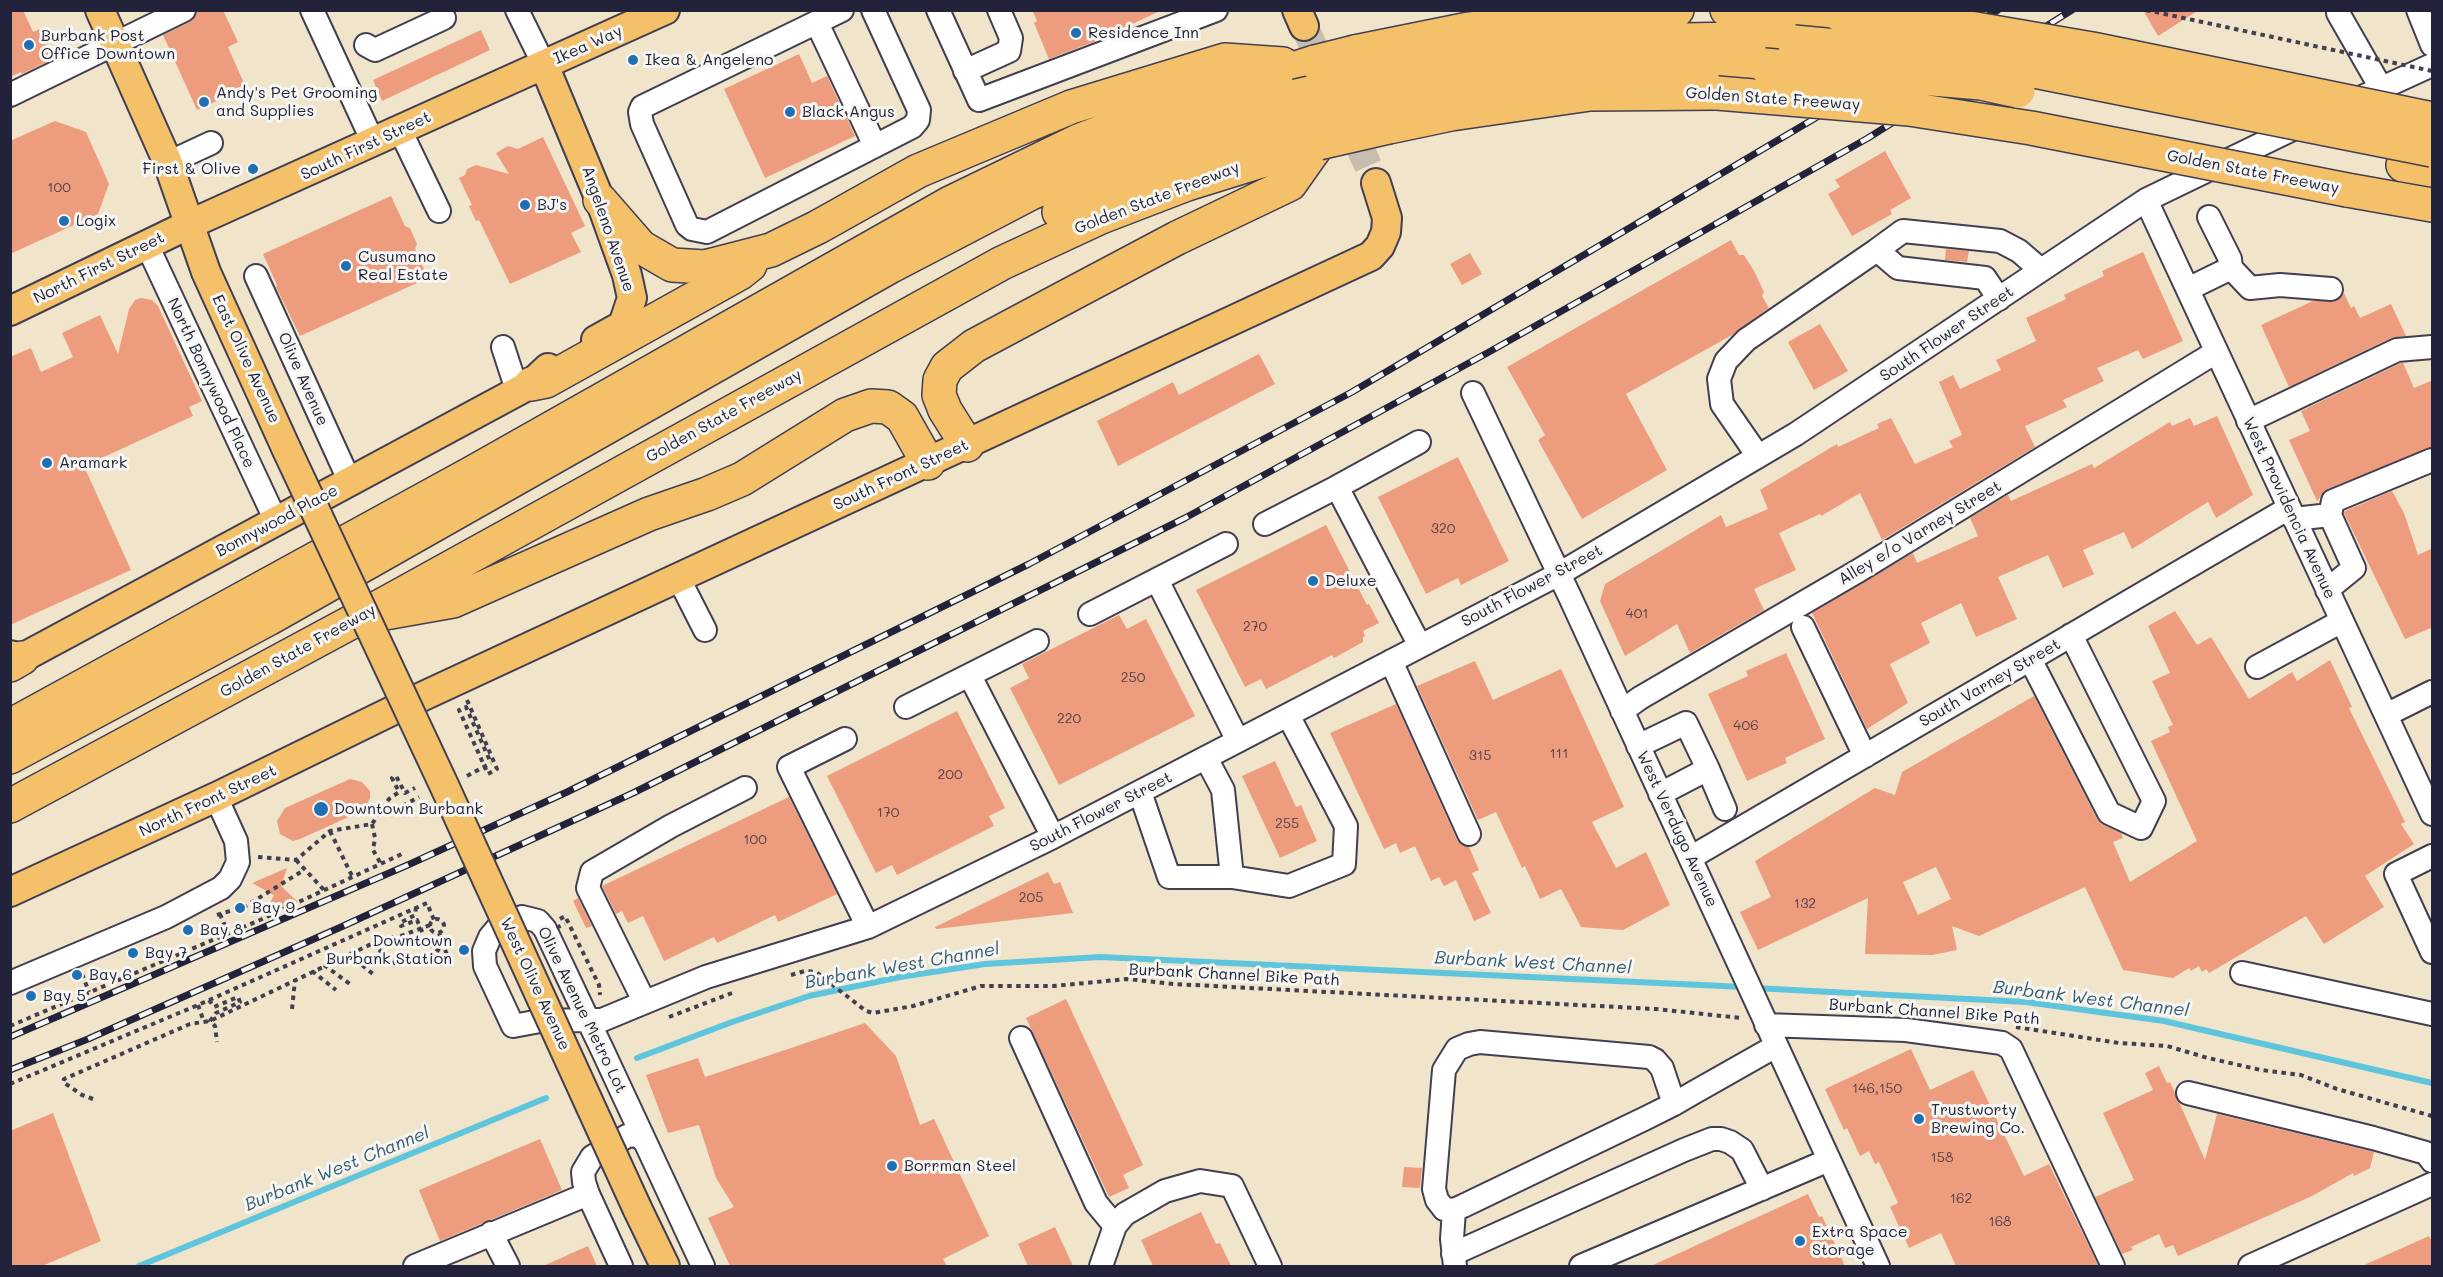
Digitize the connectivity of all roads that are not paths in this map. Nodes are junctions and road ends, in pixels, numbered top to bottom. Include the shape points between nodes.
1 (100, 10) edge
2 (184, 10) edge
3 (312, 10) edge
4 (517, 10) edge
5 (665, 10) edge
6 (842, 10) edge
7 (873, 10) edge
8 (938, 10) edge
9 (999, 10) edge
10 (1216, 10) edge
11 (1677, 10) edge
12 (1727, 10) edge
13 (2418, 10) edge
14 (2338, 13) dead end
15 (444, 18) dead end
16 (817, 23) junction
17 (116, 44) junction
18 (366, 45) dead end
19 (2433, 45) edge
20 (544, 65) junction
21 (2433, 65) edge
22 (965, 71) junction
23 (2381, 88) junction
24 (1372, 91) junction
25 (1298, 94) junction
26 (10, 95) edge
27 (2433, 119) edge
28 (400, 130) junction
29 (373, 142) junction
30 (211, 143) dead end
31 (874, 146) junction
32 (2433, 150) edge
33 (168, 163) junction
34 (2418, 167) edge
35 (1376, 183) tunnel mouth
36 (600, 200) junction
37 (2146, 201) junction
38 (2433, 205) edge
39 (439, 211) dead end
40 (2209, 217) dead end
41 (188, 225) junction
42 (147, 245) junction
43 (771, 250) junction
44 (1877, 250) junction
45 (2231, 268) junction
46 (2041, 270) junction
47 (256, 276) dead end
48 (2188, 289) junction
49 (2331, 289) dead end
50 (1999, 299) junction
51 (10, 311) edge
52 (503, 346) dead end
53 (2433, 347) edge
54 (2216, 352) junction
55 (524, 387) junction
56 (1473, 393) dead end
57 (2248, 421) junction
58 (1419, 442) dead end
59 (967, 445) junction
60 (1758, 456) junction
61 (2433, 460) edge
62 (928, 463) junction
63 (350, 482) junction
64 (1337, 487) junction
65 (2291, 513) junction
66 (2330, 515) junction
67 (276, 522) junction
68 (1264, 524) dead end
69 (1226, 544) dead end
70 (1560, 574) junction
71 (679, 579) junction
72 (1157, 580) junction
73 (2327, 590) junction
74 (1090, 614) dead end
75 (359, 618) junction
76 (2342, 621) junction
77 (1803, 627) dead end
78 (705, 630) dead end
79 (2071, 635) junction
80 (1037, 641) dead end
81 (1420, 646) junction
82 (14, 659) edge
83 (2030, 660) junction
84 (1391, 661) junction
85 (2257, 668) dead end
86 (970, 676) junction
87 (2433, 692) edge
88 (405, 703) junction
89 (906, 707) dead end
90 (1623, 711) junction
91 (1288, 715) junction
92 (2386, 715) junction
93 (173, 719) junction
94 (10, 726) edge
95 (845, 739) dead end
96 (1238, 741) junction
97 (1638, 746) junction
98 (1865, 756) junction
99 (10, 757) edge
100 (1206, 758) junction
101 (1708, 769) junction
102 (10, 781) edge
103 (745, 788) dead end
104 (2428, 791) edge
105 (1140, 792) junction
106 (1660, 794) junction
107 (216, 798) junction
108 (10, 806) edge
109 (1725, 809) dead end
110 (2433, 814) edge
111 (1470, 834) dead end
112 (1053, 837) junction
113 (2433, 856) edge
114 (1690, 858) junction
115 (1232, 877) junction
116 (10, 892) edge
117 (868, 927) junction
118 (2433, 952) edge
119 (2242, 973) dead end
120 (10, 983) edge
121 (644, 1001) junction
122 (2433, 1014) edge
123 (588, 1020) junction
124 (540, 1021) junction
125 (1766, 1025) junction
126 (513, 1026) joint
127 (1021, 1038) dead end
128 (1776, 1046) junction
129 (2188, 1093) dead end
130 (1674, 1104) junction
131 (644, 1141) junction
132 (592, 1157) junction
133 (1829, 1160) junction
134 (2433, 1161) edge
135 (2433, 1184) edge
136 (1762, 1189) junction
137 (588, 1194) junction
138 (1454, 1210) junction
139 (1115, 1226) junction
140 (491, 1233) junction
141 (1454, 1260) edge
142 (2255, 1265) edge
143 (415, 1266) edge
144 (508, 1266) edge
145 (621, 1266) edge
146 (665, 1266) edge
147 (703, 1266) edge
148 (1101, 1266) edge
149 (1270, 1266) edge
150 (1581, 1266) edge
151 (1878, 1266) edge
152 (2113, 1266) edge

1 - 17 main road, East Olive Avenue
2 - 17 street
3 - 29 street
4 - 20 street
5 - 20 main road, Ikea Way
6 - 16 street
7 - 31 street via 919,110 912,127
8 - 22 street
9 - 22 street via 1011,38 1009,51
10 - 22 street via 979,100
11 - 24 highway, Golden State Freeway via 1566,16 1468,29
12 - 27 highway, bridge via 1839,14 1964,27 2080,46
13 - 19 street
14 - 23 street
15 - 18 street via 375,50
16 - 31 street
16 - 31 street via 642,107 642,124 687,225 697,232 707,232
17 - 26 street
17 - 33 main road, East Olive Avenue
20 - 28 main road, South First Street
20 - 36 main road, Angeleno Avenue
21 - 23 street, South Flower Street
23 - 37 street, South Flower Street
24 - 25 highway, Golden State Freeway, bridge
24 - 25 highway, Golden State Freeway, bridge
24 - 32 highway, bridge via 1417,68 1554,48 1635,41 1794,42 1974,59
24 - 34 highway, bridge via 1466,86 1556,73 1696,64 1764,65 1981,84
24 - 38 highway, Golden State Freeway, bridge via 1451,114 1590,94 1717,93 1909,109
25 - 43 highway via 1225,60 1071,107 918,171
25 - 59 highway via 1290,184 1135,260 974,346 947,367 940,380 939,395
25 - 75 highway, Golden State Freeway via 1187,184 1101,217 1002,262
25 - 94 highway, Golden State Freeway via 1139,118 1078,141 950,203 472,473
25 - 99 highway via 1215,120 1031,193 891,266 268,619
28 - 29 main road, South First Street
28 - 39 street
29 - 41 main road, South First Street
30 - 33 street
33 - 41 main road, East Olive Avenue
35 - 59 main road, South Front Street via 1387,218 1386,232 1371,256
36 - 43 highway via 641,247 672,265 705,267
36 - 55 main road, Angeleno Avenue via 632,298 623,325 544,370
37 - 46 street, South Flower Street
37 - 48 street, West Providencia Avenue
40 - 45 street
41 - 42 main road, North First Street
41 - 88 main road, East Olive Avenue, bridge via 206,272
42 - 51 main road, North First Street
42 - 67 street, North Bonnywood Place
43 - 55 highway via 740,273 546,381
44 - 46 street via 1904,231 2000,241 2019,250
44 - 50 street via 1898,268 1985,278
44 - 60 street via 1746,340 1726,361 1719,379 1722,404
45 - 48 street
45 - 49 street via 2250,288 2280,285
46 - 50 street, South Flower Street
47 - 63 street, Olive Avenue
48 - 54 street, West Providencia Avenue
50 - 60 street, South Flower Street
52 - 55 street
53 - 57 street via 2397,350
54 - 57 street, West Providencia Avenue
54 - 90 street, Alley e/o Varney Street
55 - 63 main road, Bonnywood Place
56 - 70 street, West Verdugo Avenue
57 - 65 street, West Providencia Avenue
58 - 64 street
59 - 62 main road, South Front Street
60 - 70 street, South Flower Street
61 - 66 street via 2333,501
62 - 71 main road, South Front Street
62 - 75 highway via 902,417 888,407 871,406 845,415 742,479 649,514 453,602
63 - 67 main road, Bonnywood Place
64 - 68 street
64 - 81 street
65 - 66 street
65 - 73 street, West Providencia Avenue
65 - 79 street, South Varney Street
66 - 73 street via 2354,568
67 - 82 main road, Bonnywood Place
69 - 72 street
70 - 81 street, South Flower Street
70 - 90 street, West Verdugo Avenue
71 - 78 street
71 - 88 main road, South Front Street
72 - 74 street
72 - 96 street
73 - 76 street, West Providencia Avenue
75 - 93 highway, Golden State Freeway
76 - 85 street
76 - 92 street, West Providencia Avenue
77 - 98 street
79 - 83 street, South Varney Street
79 - 83 street via 2154,801 2141,828 2109,813
80 - 86 street
81 - 84 street, South Flower Street
83 - 98 street, South Varney Street
84 - 91 street, South Flower Street
84 - 111 street
86 - 89 street
86 - 112 street
87 - 92 street
88 - 107 main road, North Front Street
88 - 146 main road, West Olive Avenue, bridge
90 - 97 street, West Verdugo Avenue
91 - 96 street, South Flower Street
91 - 115 street via 1346,826 1344,864 1289,886
92 - 104 street, West Providencia Avenue
93 - 102 highway via 141,713
93 - 108 highway, Golden State Freeway
95 - 117 street via 789,767
96 - 100 street, South Flower Street
97 - 101 street via 1686,723
97 - 106 street, West Verdugo Avenue
98 - 114 street, South Varney Street
100 - 105 street, South Flower Street
100 - 115 street via 1222,790
101 - 106 street
101 - 109 street
103 - 121 street via 592,872 588,888
104 - 110 street, West Providencia Avenue
105 - 112 street, South Flower Street
105 - 115 street via 1170,877
106 - 114 street, West Verdugo Avenue
107 - 116 main road, North Front Street
107 - 120 street via 236,841 238,862 222,888 166,917
112 - 117 street, South Flower Street
113 - 118 street via 2396,874
114 - 125 street, West Verdugo Avenue
117 - 121 street, South Flower Street via 705,977
119 - 122 street
121 - 123 street, South Flower Street via 602,1020
123 - 124 street, South Flower Street
123 - 126 street, Olive Avenue Metro Lot via 545,929 538,921 522,916 500,925 484,951 485,966
123 - 131 street, Olive Avenue Metro Lot
124 - 126 street, South Flower Street
124 - 132 street via 594,1140
125 - 128 street, West Verdugo Avenue
125 - 152 street via 1906,1030 2002,1043 2011,1048
127 - 139 street via 1096,1203
128 - 130 street
128 - 133 street, West Verdugo Avenue
129 - 134 street via 2373,1138 2426,1153
130 - 138 street
130 - 138 street via 1662,1068 1648,1057 1480,1042 1463,1046 1444,1070 1434,1189 1444,1209
131 - 132 street via 638,1135 627,1136
131 - 147 street, Olive Avenue Metro Lot
132 - 137 street via 583,1172
133 - 136 street
133 - 151 street, West Verdugo Avenue
135 - 142 street
136 - 141 street via 1742,1150 1721,1138 1712,1139
136 - 150 street
137 - 140 street
137 - 145 street
138 - 141 street
139 - 148 street
139 - 149 street via 1125,1214 1165,1191 1200,1181 1232,1186
140 - 143 street
140 - 144 street

